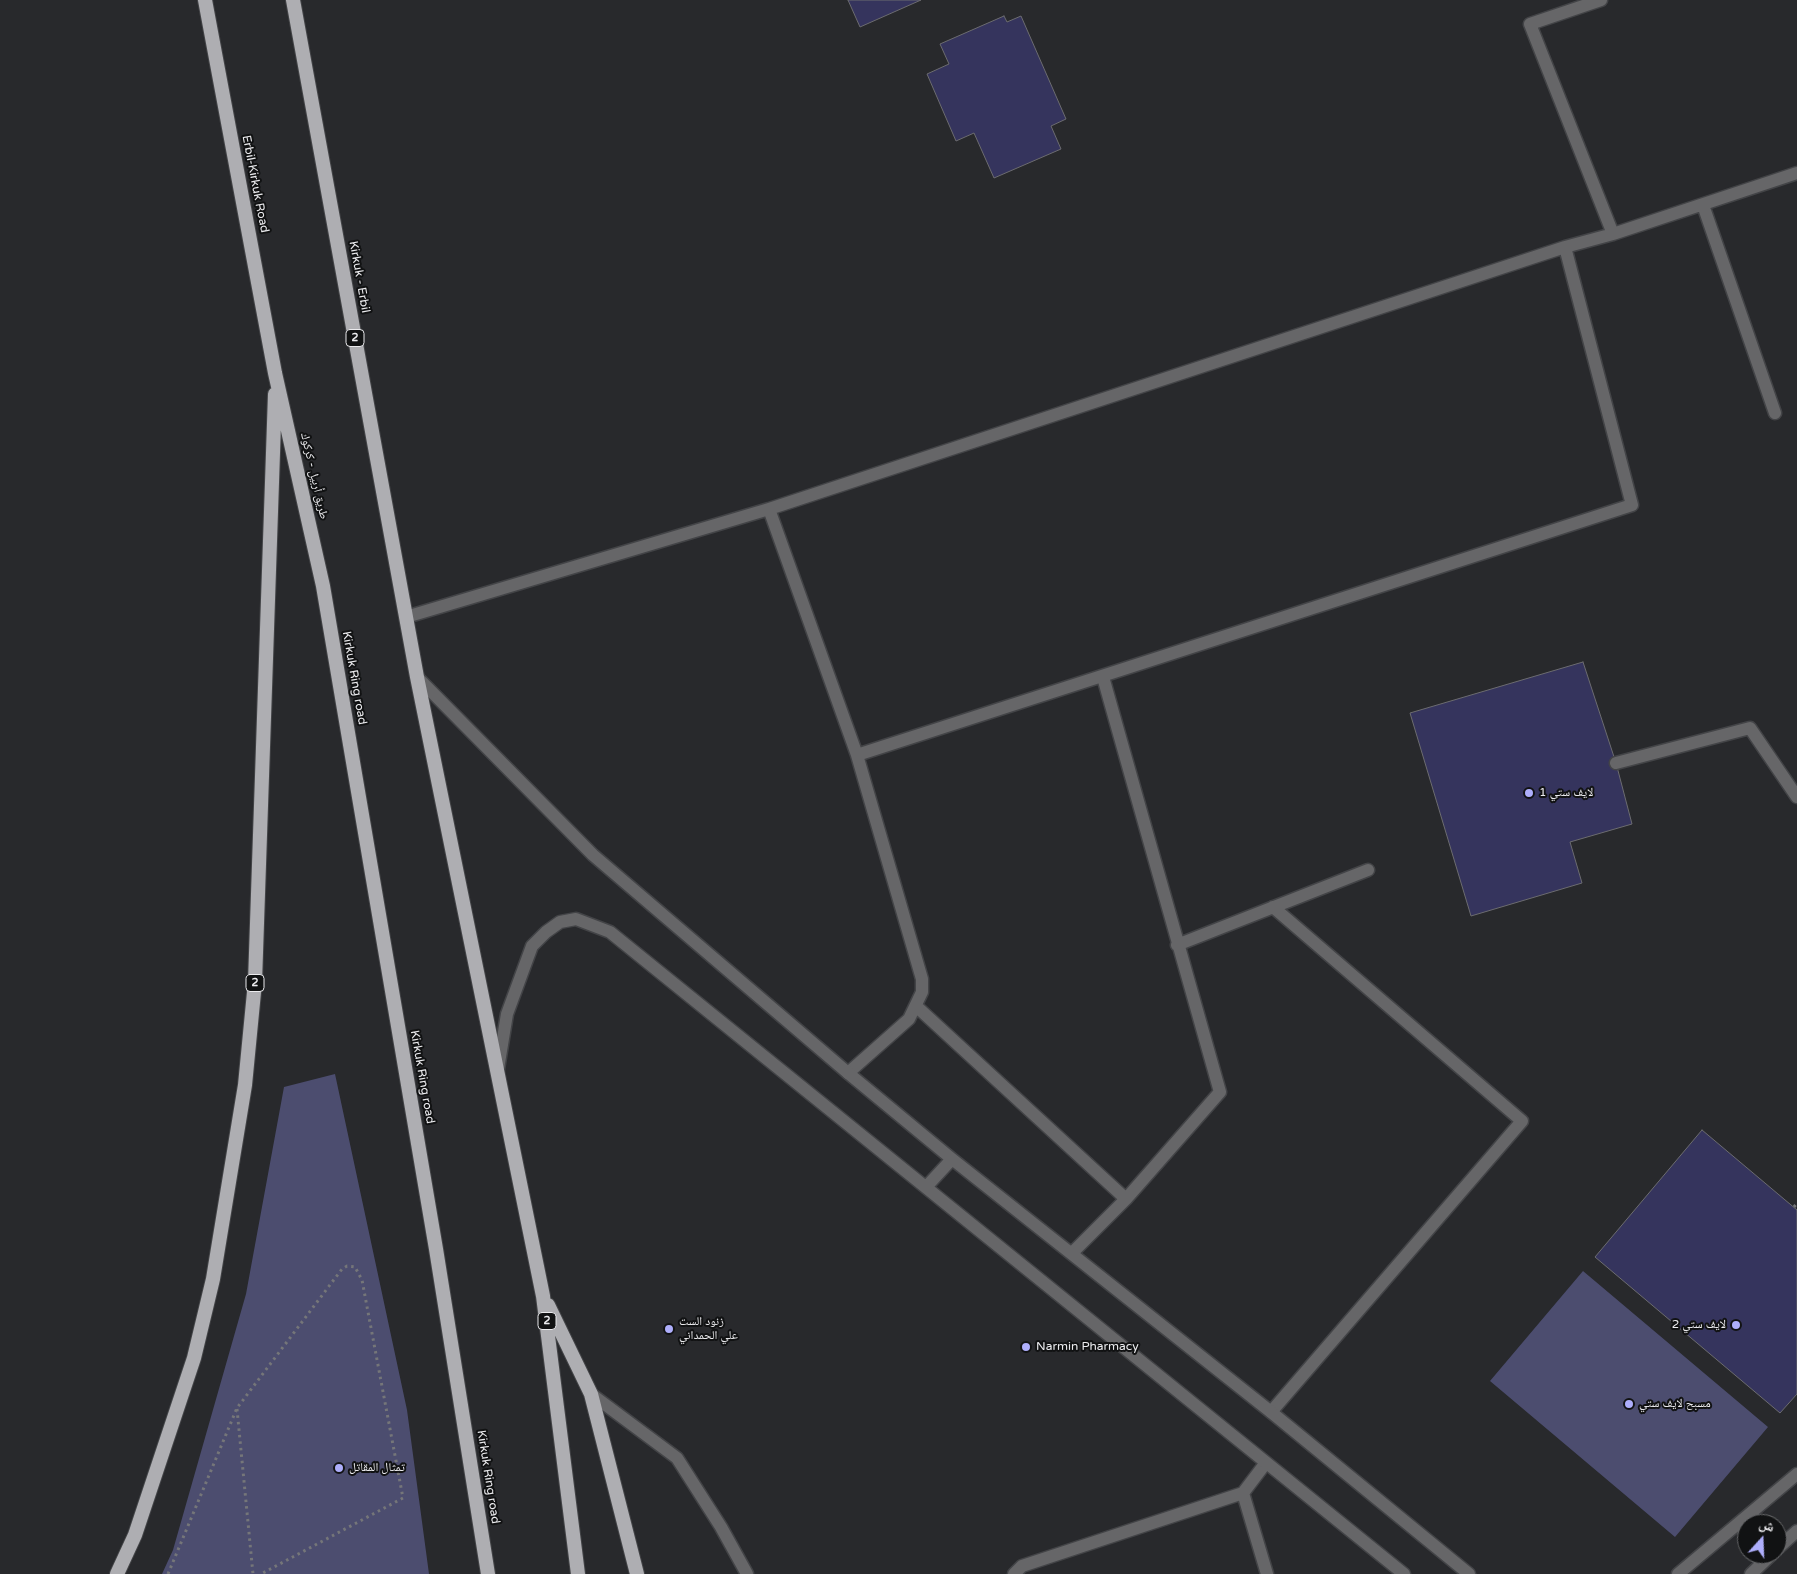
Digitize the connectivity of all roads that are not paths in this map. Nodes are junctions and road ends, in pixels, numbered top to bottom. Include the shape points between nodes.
1 (205, 0) edge
2 (293, 0) edge
3 (1601, 0) edge
4 (1797, 174) edge
5 (1703, 205) junction
6 (1613, 234) junction
7 (1565, 247) junction
8 (275, 373) junction
9 (1775, 413) dead end
10 (769, 509) junction
11 (323, 586) joint
12 (406, 616) junction
13 (1103, 676) junction
14 (417, 677) junction
15 (857, 755) junction
16 (1616, 763) dead end
17 (1797, 796) edge
18 (1368, 870) dead end
19 (1273, 907) junction
20 (1177, 945) junction
21 (916, 1006) junction
22 (498, 1071) junction
23 (848, 1073) junction
24 (952, 1159) junction
25 (927, 1186) junction
26 (1126, 1199) junction
27 (1072, 1254) junction
28 (543, 1296) junction
29 (592, 1394) junction
30 (1271, 1412) junction
31 (1265, 1464) junction
32 (1797, 1474) edge
33 (1243, 1493) junction
34 (1797, 1530) edge
35 (1787, 1540) edge
36 (1762, 1564) edge
37 (117, 1574) edge
38 (488, 1574) edge
39 (578, 1574) edge
40 (636, 1574) edge
41 (747, 1574) edge
42 (1014, 1574) edge
43 (1267, 1574) edge
44 (1404, 1574) edge
45 (1469, 1574) edge
46 (1678, 1574) edge
47 (1751, 1574) edge

1 - 8 highway, Erbil-Kirkuk Road / 2
2 - 12 highway, Kirkuk - Erbil / 2
3 - 6 street via 1530,24
4 - 5 street
5 - 6 street
5 - 9 street
6 - 7 street
7 - 10 street
7 - 13 street via 1632,505
8 - 11 highway, طريق أربيل - كركوك / 2
8 - 37 highway, 2 via 255,982 245,1085 215,1269 194,1358 135,1535
10 - 12 street
10 - 15 street
11 - 38 highway, Kirkuk Ring road
12 - 14 highway, Kirkuk - Erbil / 2
13 - 15 street
13 - 20 street
14 - 22 highway, 2
14 - 23 street via 593,855
15 - 21 street via 922,979 922,992
16 - 17 street via 1750,728
18 - 19 street
19 - 20 street
19 - 30 street via 1522,1121
20 - 26 street via 1220,1092
21 - 23 street via 909,1019
21 - 26 street
22 - 25 street via 507,1014 532,946 560,922 576,919 610,932 621,940
22 - 28 highway, 2
23 - 24 street
24 - 25 street
24 - 27 street
25 - 31 street
26 - 27 street
27 - 30 street
28 - 29 highway
28 - 39 highway, 2
29 - 40 highway
29 - 41 street via 677,1458
30 - 45 street
31 - 33 street
31 - 44 street
32 - 46 street
33 - 42 street via 1022,1566
33 - 43 street
34 - 35 street
36 - 47 street

